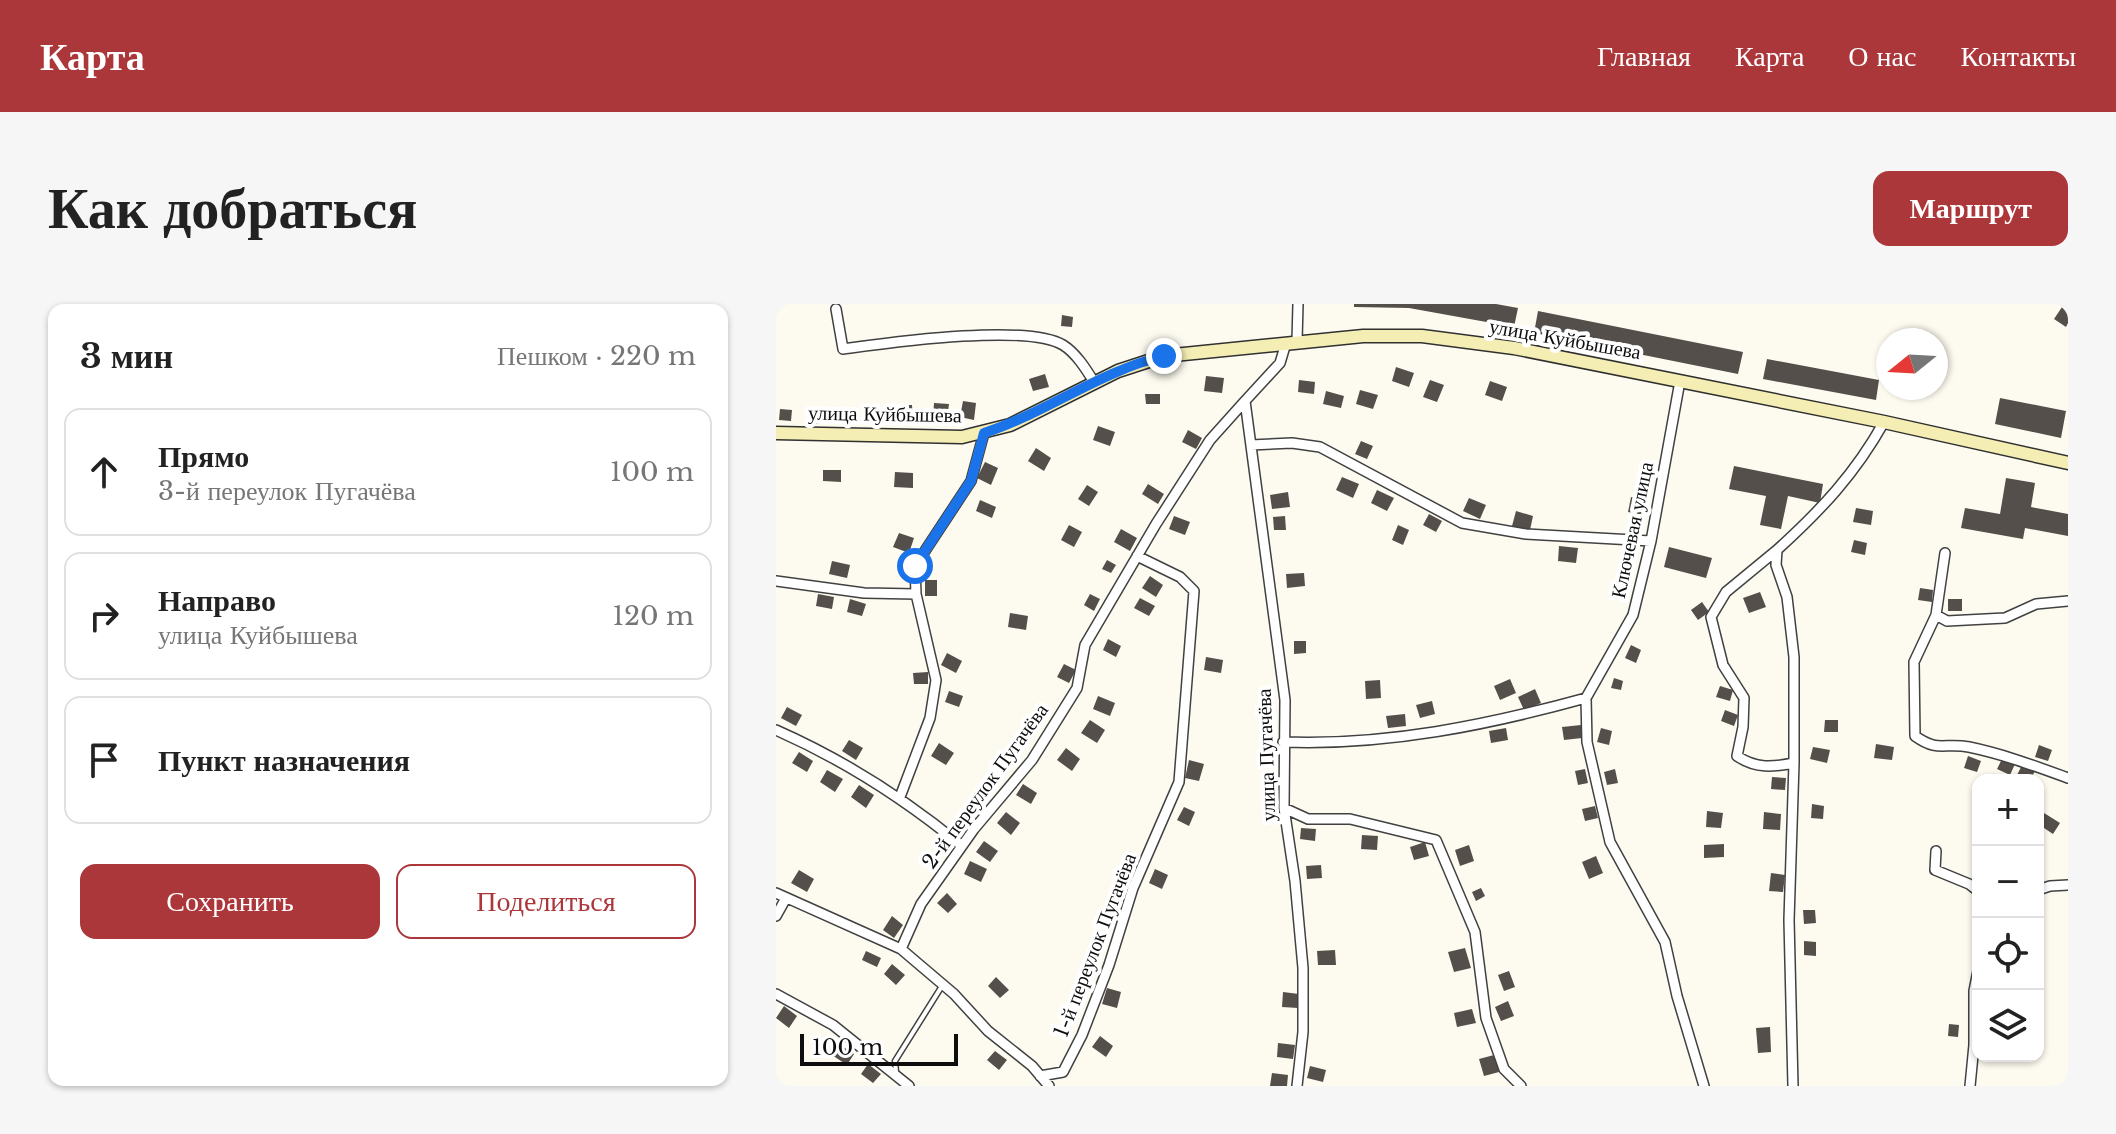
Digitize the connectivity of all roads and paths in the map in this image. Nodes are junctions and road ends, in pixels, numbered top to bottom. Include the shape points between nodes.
1 (1298, 304) edge
2 (836, 309) dead end
3 (1292, 342) junction
4 (1680, 381) junction
5 (1094, 382) junction
6 (1245, 401) junction
7 (1884, 422) junction
8 (776, 433) edge
9 (984, 433) junction
10 (1251, 445) junction
11 (2068, 463) edge
12 (1651, 541) junction
13 (1777, 550) junction
14 (1945, 553) dead end
15 (1137, 556) junction
16 (776, 581) edge
17 (916, 594) junction
18 (2068, 601) edge
19 (1936, 615) junction
20 (1586, 698) junction
21 (776, 730) edge
22 (1283, 742) junction
23 (1794, 763) junction
24 (2068, 778) edge
25 (900, 797) junction
26 (1284, 808) junction
27 (962, 846) junction
28 (1936, 851) dead end
29 (2068, 885) edge
30 (1972, 886) edge
31 (2044, 888) edge
32 (776, 893) edge
33 (786, 898) junction
34 (776, 916) edge
35 (901, 949) junction
36 (943, 984) junction
37 (1974, 990) edge
38 (776, 994) edge
39 (896, 1076) junction
40 (1040, 1076) junction
41 (909, 1086) edge
42 (1049, 1086) edge
43 (1297, 1086) edge
44 (1521, 1086) edge
45 (1704, 1086) edge
46 (1793, 1086) edge
47 (1970, 1086) edge

1 - 3 street
2 - 5 street via 843,349 1031,336 1062,344
3 - 4 main road, улица Куйбышева via 1422,336
3 - 5 main road, улица Куйбышева via 1164,356
3 - 6 street
4 - 7 main road, улица Куйбышева
4 - 12 street, Ключевая улица
5 - 9 main road, улица Куйбышева
6 - 10 street, улица Пугачёва
6 - 15 street, 2-й переулок Пугачёва via 1210,440
7 - 11 main road, улица Куйбышева
7 - 13 street via 1838,490
8 - 9 main road, улица Куйбышева
9 - 17 street via 971,481 915,566
10 - 12 street via 1320,447 1462,523 1526,534
10 - 22 street, улица Пугачёва via 1285,700
12 - 20 street, Ключевая улица via 1633,615
13 - 23 street via 1794,657
13 - 23 street via 1726,592 1711,617 1723,665 1744,698 1737,756 1750,765
14 - 19 street
15 - 27 street, 2-й переулок Пугачёва via 1085,645 1077,688 1032,760
15 - 40 street, 1-й переулок Пугачёва via 1180,577 1194,591 1179,782 1133,888 1082,1035 1063,1072
16 - 17 street
17 - 25 street via 936,680 930,718
18 - 19 street via 2036,604 2005,618 1947,621
19 - 24 street via 1914,662 1915,736 1929,746 1965,746
20 - 22 street via 1444,731 1329,744
20 - 45 street via 1587,742 1610,842 1665,942
21 - 25 street
22 - 26 street, улица Пугачёва
23 - 46 street via 1789,920
25 - 27 street
26 - 43 street, улица Пугачёва via 1303,968
26 - 44 street via 1308,819 1350,819 1436,840 1475,932 1486,1018 1504,1069
27 - 35 street, 2-й переулок Пугачёва via 921,904
28 - 30 street via 1935,870
29 - 31 street
32 - 33 street
33 - 34 street
33 - 35 street
35 - 36 street
36 - 39 lane via 895,1061
36 - 40 street
37 - 47 street
38 - 39 street via 833,1025
39 - 41 street
40 - 42 street

